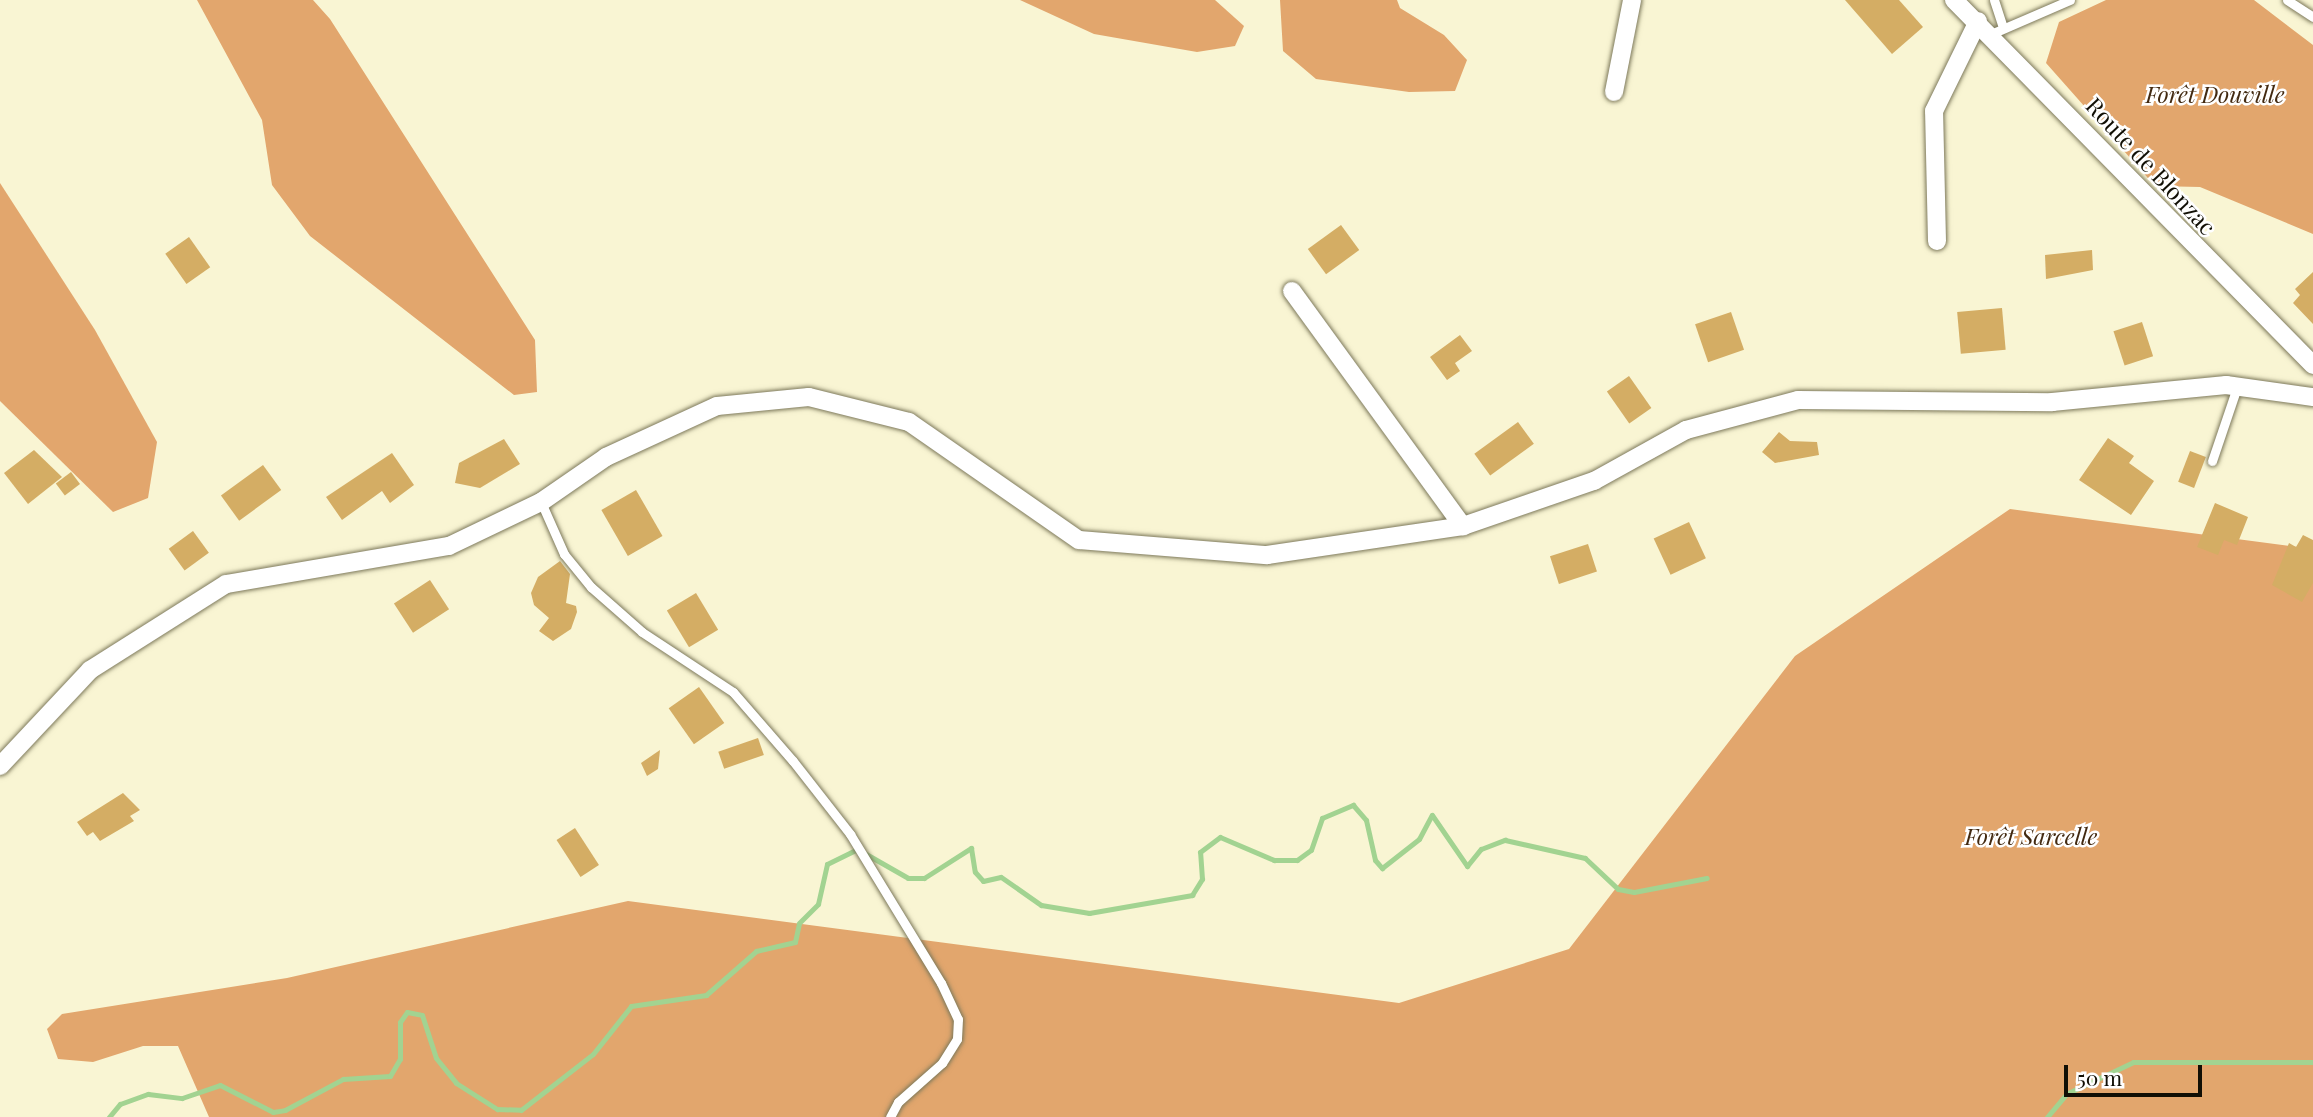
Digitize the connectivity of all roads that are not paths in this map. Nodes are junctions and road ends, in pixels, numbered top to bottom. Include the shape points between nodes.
1 (1632, 0) edge
2 (1954, 0) edge
3 (1994, 0) edge
4 (2070, 0) edge
5 (2287, 0) edge
6 (2313, 17) edge
7 (1990, 27) junction
8 (1614, 92) dead end
9 (1937, 241) dead end
10 (1292, 291) dead end
11 (2313, 365) edge
12 (2237, 387) junction
13 (2313, 397) edge
14 (2212, 461) dead end
15 (541, 502) junction
16 (1462, 526) junction
17 (0, 766) edge
18 (890, 1117) edge

1 - 8 street
2 - 7 street, Route de Blonzac
3 - 7 lane
4 - 7 lane
5 - 6 lane
7 - 9 street via 1934,111
7 - 11 street, Route de Blonzac via 2190,244
10 - 16 street
12 - 13 street
12 - 14 lane
12 - 16 street via 2052,402 1798,400 1686,430 1594,481
15 - 16 street via 606,457 717,406 809,397 909,422 1079,540 1267,555
15 - 17 street via 449,546 226,584 90,670
15 - 18 lane via 564,554 591,587 661,646 733,692 793,761 850,834 941,983 958,1019 957,1039 943,1063 898,1102

